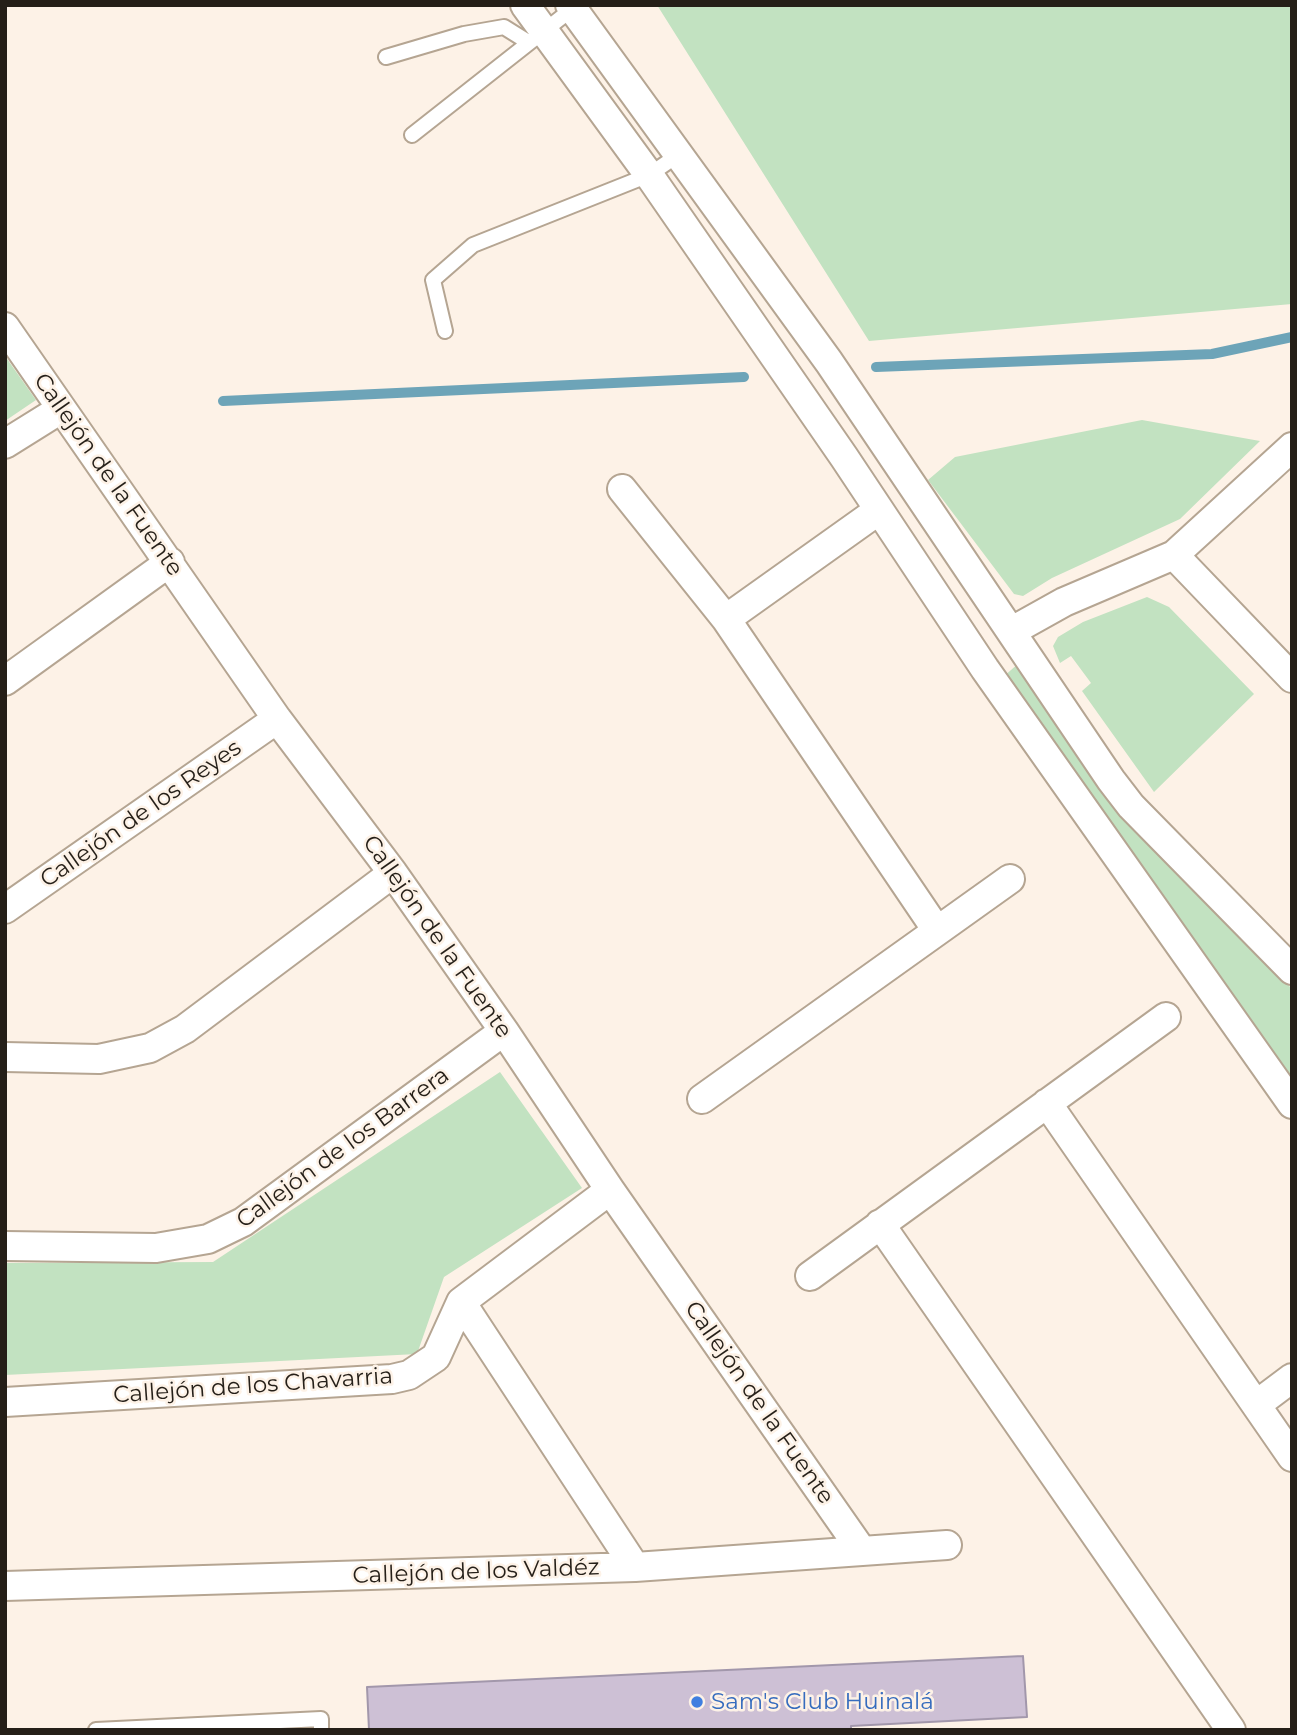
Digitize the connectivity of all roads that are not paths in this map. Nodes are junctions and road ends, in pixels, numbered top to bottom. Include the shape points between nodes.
1 (525, 5) edge
2 (571, 7) edge
3 (535, 36) junction
4 (386, 57) dead end
5 (412, 135) dead end
6 (678, 155) junction
7 (649, 176) junction
8 (5, 327) edge
9 (445, 331) dead end
10 (61, 409) junction
11 (878, 434) junction
12 (5, 444) edge
13 (1292, 447) edge
14 (844, 457) junction
15 (622, 489) dead end
16 (880, 510) junction
17 (1174, 555) junction
18 (170, 562) junction
19 (726, 619) junction
20 (1017, 639) junction
21 (985, 669) junction
22 (1292, 678) edge
23 (5, 681) edge
24 (278, 719) junction
25 (393, 873) junction
26 (1010, 878) dead end
27 (5, 909) edge
28 (936, 929) junction
29 (1292, 970) edge
30 (1166, 1017) dead end
31 (505, 1031) junction
32 (5, 1058) edge
33 (702, 1099) dead end
34 (1047, 1103) junction
35 (1292, 1104) edge
36 (610, 1190) junction
37 (880, 1224) junction
38 (5, 1246) edge
39 (810, 1276) dead end
40 (461, 1302) junction
41 (1292, 1378) edge
42 (5, 1402) edge
43 (1256, 1405) junction
44 (1292, 1457) edge
45 (947, 1545) dead end
46 (862, 1551) junction
47 (635, 1567) junction
48 (5, 1586) edge
49 (321, 1724) edge
50 (96, 1730) edge
51 (1231, 1730) edge

1 - 3 street
2 - 3 lane
2 - 6 street
3 - 4 lane via 504,27
3 - 5 lane
3 - 7 street
6 - 7 lane
6 - 11 street
7 - 9 lane via 473,245 433,280
7 - 14 street
8 - 10 street, Callejón de la Fuente
10 - 12 street
10 - 18 street, Callejón de la Fuente
11 - 14 street
11 - 20 street
13 - 17 street
14 - 16 street
15 - 19 street
16 - 19 street
16 - 21 street
17 - 20 street via 1064,602
17 - 22 street
18 - 23 street
18 - 24 street, Callejón de la Fuente
19 - 28 street
20 - 21 street
20 - 29 street via 1131,806
21 - 35 street
24 - 25 street, Callejón de la Fuente
24 - 27 street, Callejón de los Reyes
25 - 31 street, Callejón de la Fuente
25 - 32 street via 186,1029 150,1048 99,1059
26 - 28 street
28 - 33 street
30 - 34 street
31 - 36 street, Callejón de la Fuente
31 - 38 street, Callejón de los Barrera via 243,1222 208,1240 156,1248
34 - 37 street
34 - 43 street
36 - 40 street, Callejón de los Chavarria
36 - 46 street, Callejón de la Fuente
37 - 39 street
37 - 51 street
40 - 42 street, Callejón de los Chavarria via 436,1357 416,1371 392,1379
40 - 47 street
41 - 43 street
43 - 44 street
45 - 46 street, Callejón de los Valdéz
46 - 47 street, Callejón de los Valdéz
47 - 48 street, Callejón de los Valdéz
49 - 50 lane

